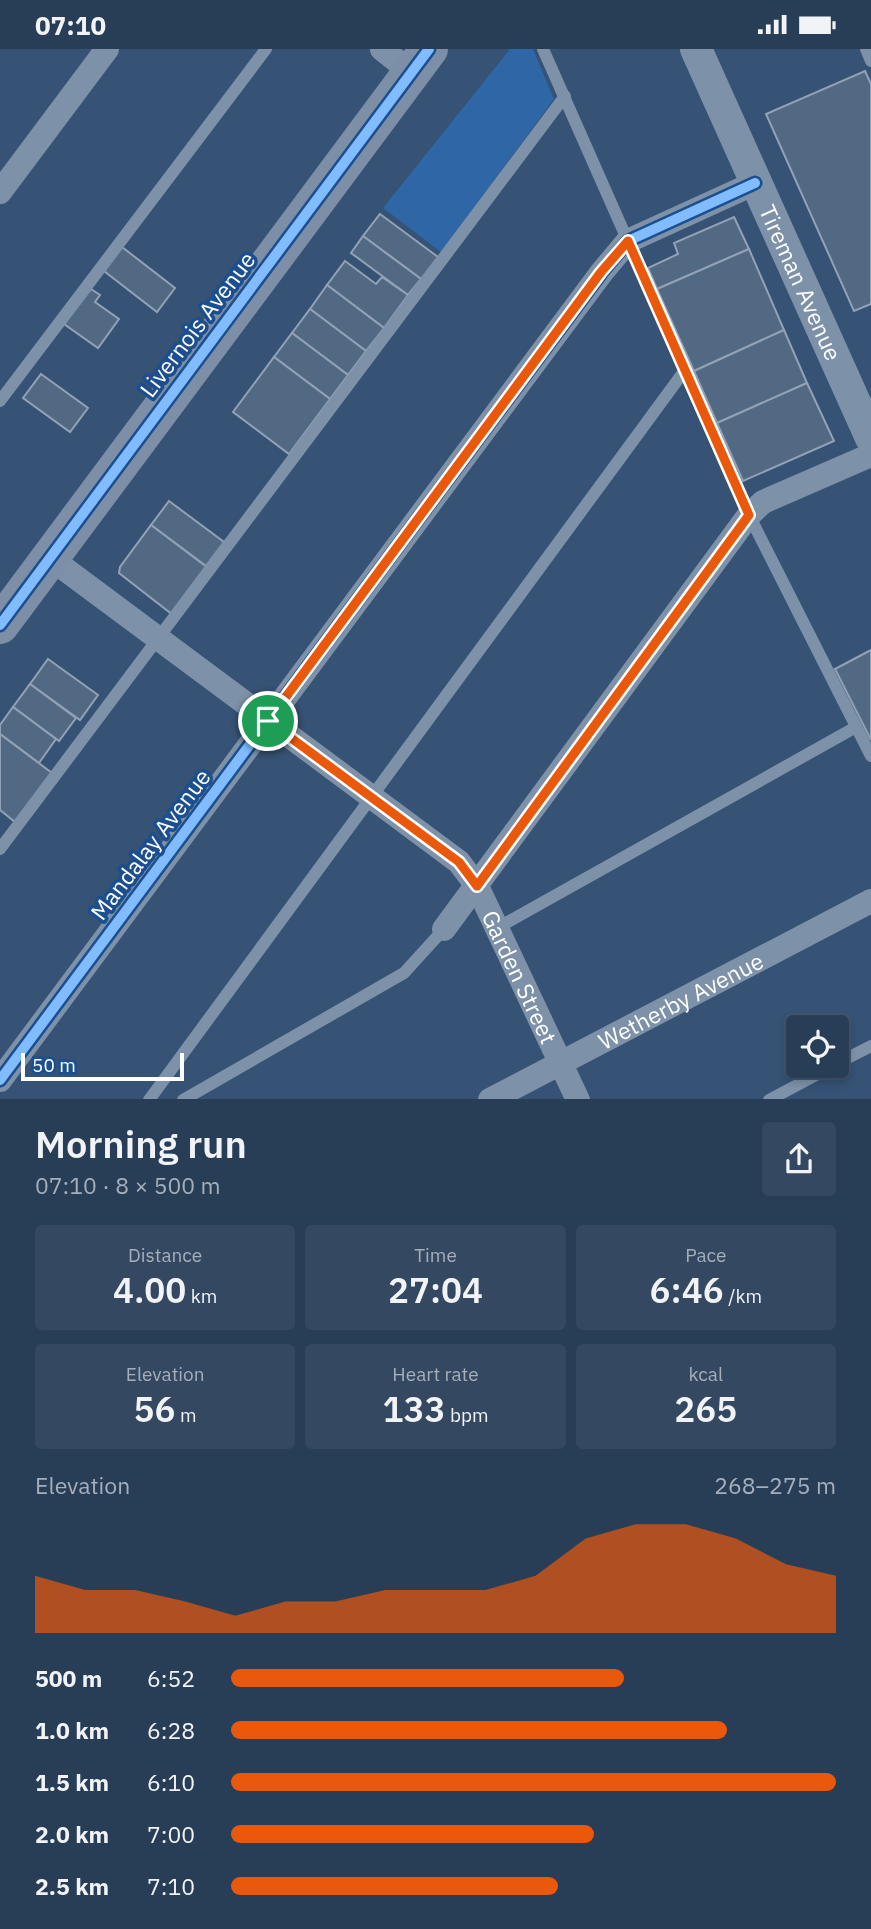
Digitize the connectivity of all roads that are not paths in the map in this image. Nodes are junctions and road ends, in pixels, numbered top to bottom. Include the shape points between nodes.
1 (107, 49) edge
2 (265, 49) edge
3 (382, 49) edge
4 (543, 49) edge
5 (696, 49) edge
6 (866, 49) edge
7 (420, 60) edge
8 (871, 61) edge
9 (565, 96) junction
10 (755, 183) junction
11 (0, 192) edge
12 (628, 241) junction
13 (685, 370) junction
14 (0, 401) edge
15 (871, 438) edge
16 (871, 455) edge
17 (749, 515) junction
18 (50, 558) junction
19 (0, 625) edge
20 (159, 639) junction
21 (268, 721) junction
22 (856, 727) junction
23 (871, 756) edge
24 (372, 798) junction
25 (0, 849) edge
26 (477, 886) junction
27 (871, 901) edge
28 (497, 928) junction
29 (444, 929) joint
30 (871, 1046) edge
31 (849, 1058) edge
32 (560, 1063) junction
33 (810, 1078) edge
34 (0, 1080) edge
35 (150, 1099) edge
36 (185, 1099) edge
37 (492, 1099) edge
38 (578, 1099) edge
39 (771, 1099) edge

1 - 11 street
2 - 14 lane
3 - 7 street
4 - 9 lane
5 - 10 street, Tireman Avenue
6 - 8 lane
7 - 18 main road, Livernois Avenue
9 - 12 lane
9 - 20 lane
10 - 12 street, Mandalay Avenue
10 - 15 street, Tireman Avenue
12 - 13 lane
12 - 21 street, Mandalay Avenue
13 - 17 lane
13 - 24 lane
16 - 17 street via 762,502
17 - 22 lane
17 - 26 street
18 - 19 main road, Livernois Avenue
18 - 20 street, Garden Street
20 - 21 street, Garden Street
20 - 25 lane
21 - 24 street, Garden Street
21 - 34 street, Mandalay Avenue
22 - 23 lane
22 - 28 lane
24 - 26 street, Garden Street via 459,862
24 - 35 lane
26 - 28 street, Garden Street
26 - 29 street
27 - 32 street, Wetherby Avenue
28 - 32 street, Garden Street
29 - 36 lane via 404,973
30 - 31 lane
32 - 37 street, Wetherby Avenue
32 - 38 street, Garden Street
33 - 39 lane

